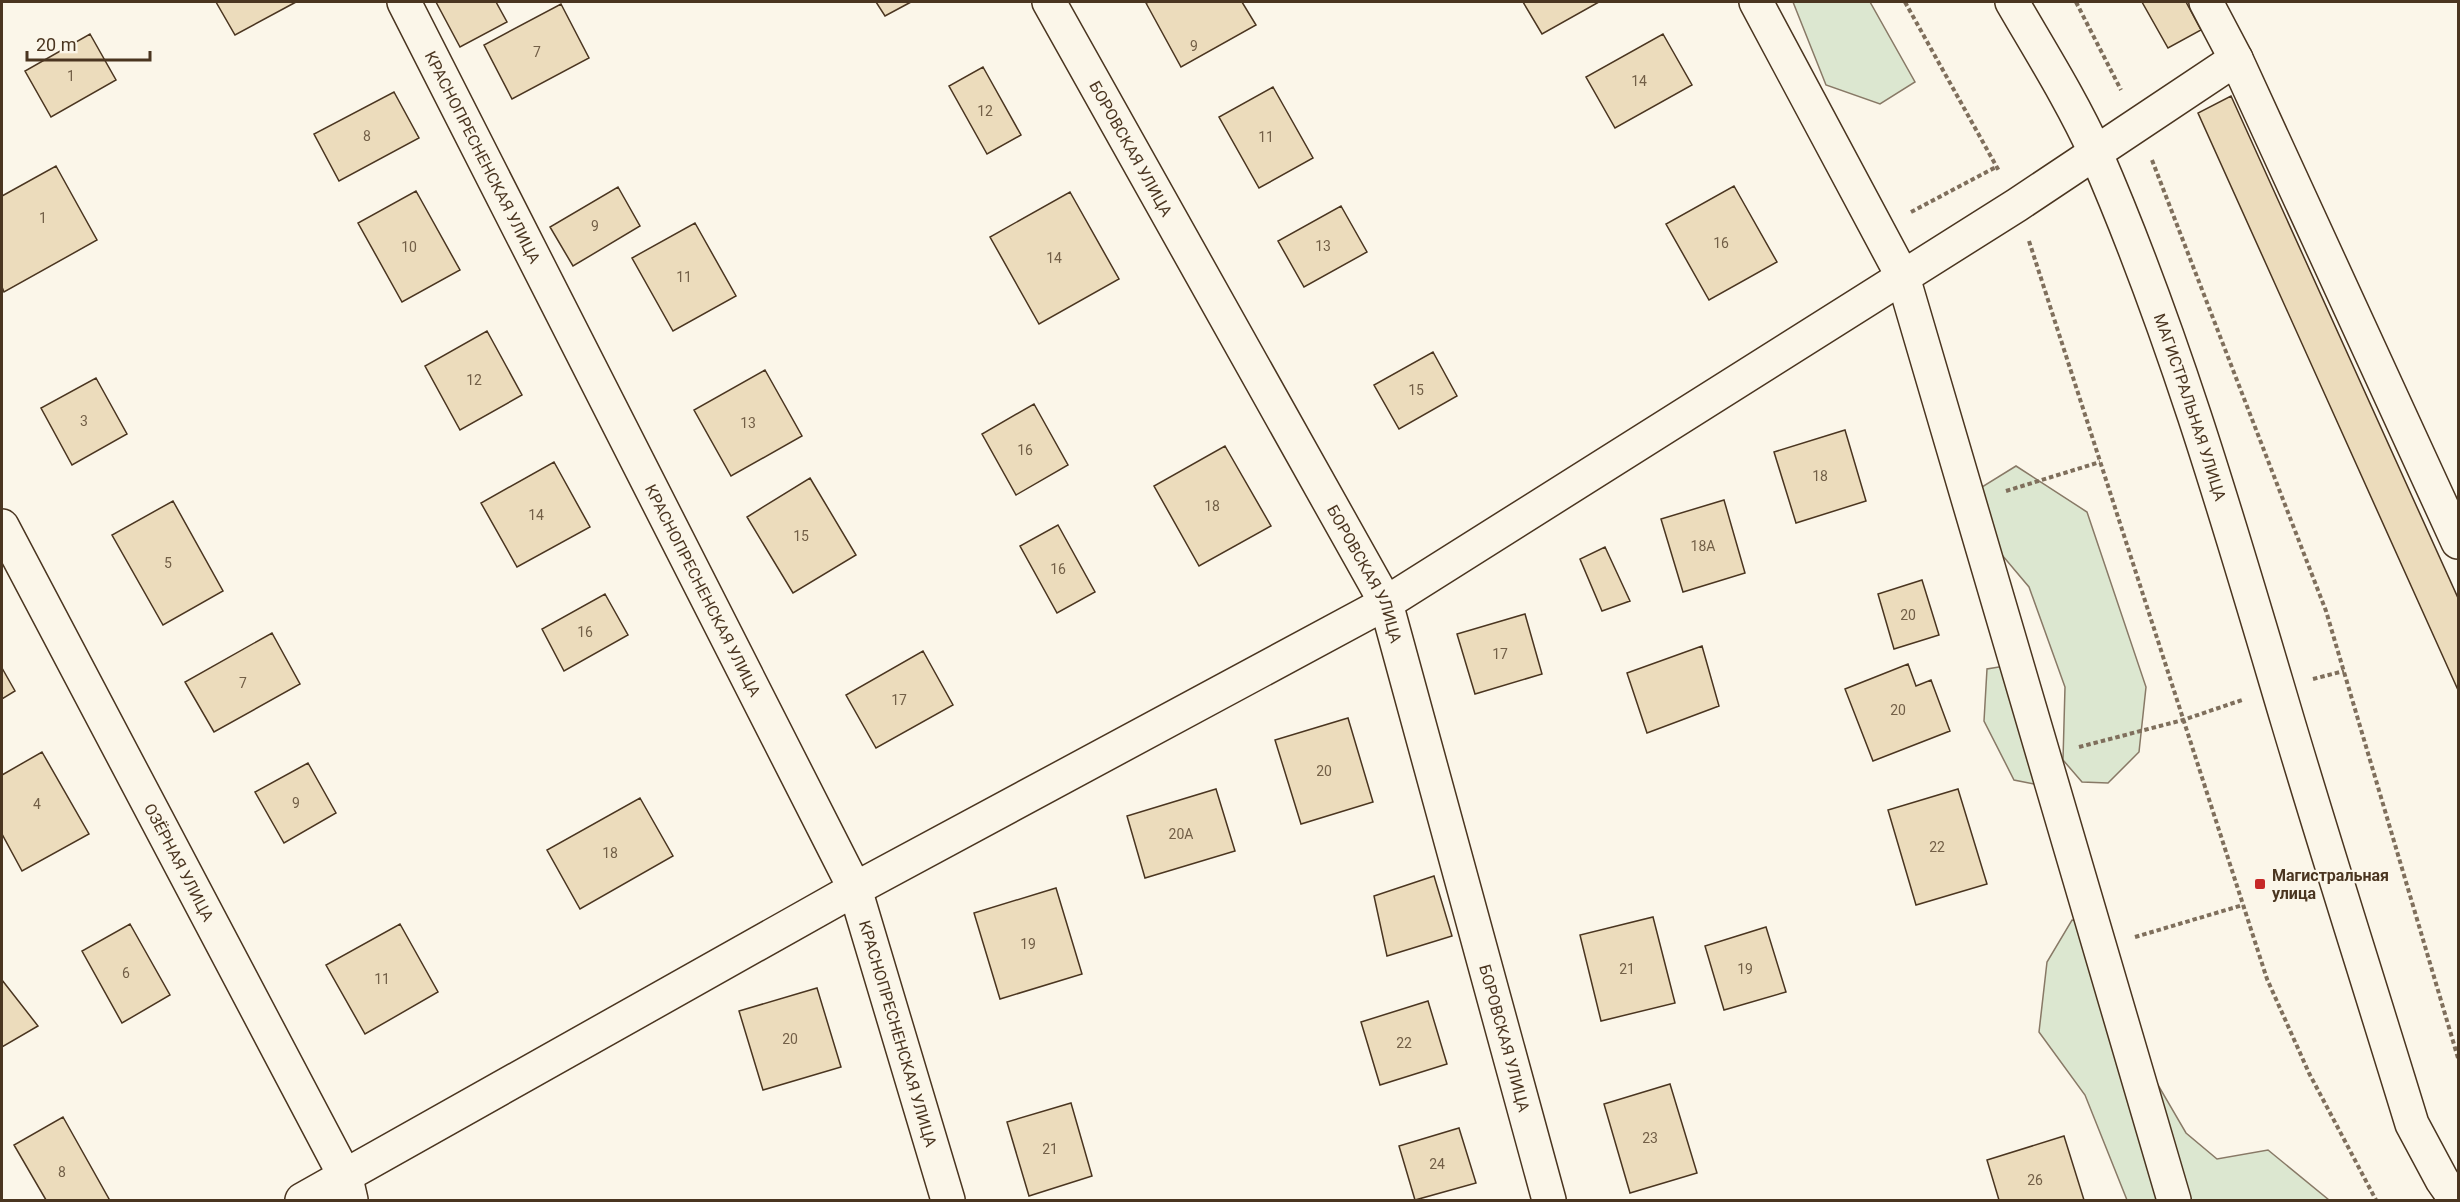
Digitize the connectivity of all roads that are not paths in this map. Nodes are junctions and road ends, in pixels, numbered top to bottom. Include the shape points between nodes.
1 (404, 2) edge
2 (1049, 2) edge
3 (1756, 2) edge
4 (2012, 2) edge
5 (2206, 2) edge
6 (2236, 59) junction
7 (2095, 153) junction
8 (1903, 277) junction
9 (2, 526) edge
10 (2458, 542) edge
11 (1386, 603) junction
12 (855, 889) junction
13 (349, 1189) edge
14 (302, 1200) edge
15 (948, 1200) edge
16 (1549, 1200) edge
17 (2174, 1200) edge
18 (2456, 1200) edge

1 - 12 street, КРАСНОПРЕСНЕНСКАЯ УЛИЦА
2 - 11 street, БОРОВСКАЯ УЛИЦА
3 - 8 street
4 - 7 street, МАГИСТРАЛЬНАЯ УЛИЦА
5 - 6 street
6 - 7 street
6 - 10 street
7 - 8 street
7 - 18 street, МАГИСТРАЛЬНАЯ УЛИЦА via 2164,322 2195,414 2412,1124
8 - 11 street
8 - 17 street
9 - 13 street, ОЗЁРНАЯ УЛИЦА
11 - 12 street
11 - 16 street, БОРОВСКАЯ УЛИЦА
12 - 13 street
12 - 15 street, КРАСНОПРЕСНЕНСКАЯ УЛИЦА
13 - 14 street

